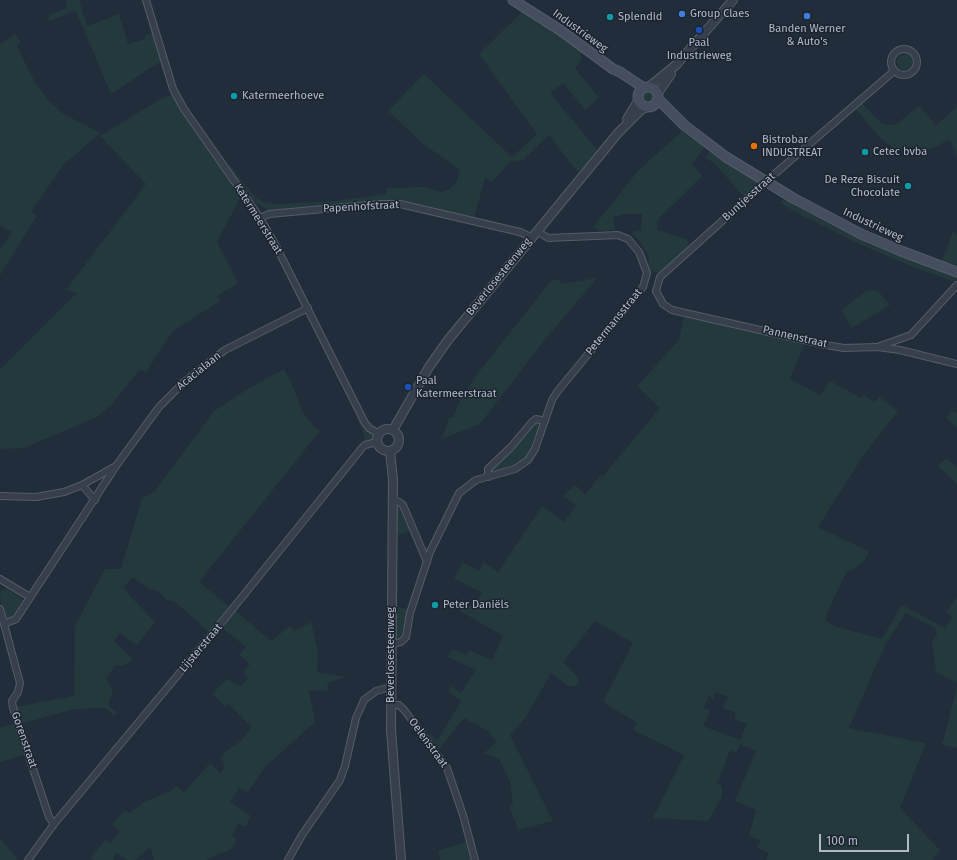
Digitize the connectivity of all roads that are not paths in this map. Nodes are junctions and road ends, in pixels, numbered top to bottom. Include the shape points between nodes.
1 (146, 0) edge
2 (513, 0) edge
3 (734, 0) edge
4 (676, 65) junction
5 (613, 70) junction
6 (894, 71) junction
7 (647, 87) junction
8 (658, 96) junction
9 (638, 98) junction
10 (649, 107) junction
11 (684, 125) junction
12 (618, 133) junction
13 (765, 182) junction
14 (260, 218) junction
15 (534, 234) junction
16 (957, 272) edge
17 (647, 273) junction
18 (660, 277) junction
19 (957, 285) edge
20 (643, 287) junction
21 (656, 291) junction
22 (308, 308) junction
23 (877, 347) junction
24 (957, 364) edge
25 (545, 421) junction
26 (393, 430) junction
27 (378, 438) junction
28 (390, 450) junction
29 (116, 466) junction
30 (488, 477) junction
31 (82, 485) junction
32 (0, 496) edge
33 (94, 500) junction
34 (392, 500) junction
35 (427, 562) junction
36 (0, 579) edge
37 (30, 597) junction
38 (0, 609) edge
39 (4, 624) junction
40 (391, 644) junction
41 (391, 687) junction
42 (391, 705) junction
43 (54, 824) junction
44 (32, 858) edge
45 (288, 860) edge
46 (401, 860) edge
47 (475, 860) edge

1 - 14 street, Katermeerstraat via 173,89 184,109
2 - 5 main road, Industrieweg via 560,30
3 - 4 street
4 - 7 street
4 - 8 street
5 - 7 main road, Industrieweg
5 - 9 main road, Industrieweg
6 - 6 street via 906,75 913,71 917,60 912,53 905,50 897,52 892,59
6 - 13 street, Buntjesstraat
7 - 8 main road, Industrieweg via 654,89
7 - 9 main road
8 - 10 main road via 656,104
8 - 11 main road, Industrieweg
9 - 10 main road, Industrieweg via 642,105
9 - 12 street, Beverlosesteenweg
10 - 11 main road, Industrieweg via 657,108
10 - 12 street, Beverlosesteenweg via 642,109
11 - 13 main road, Industrieweg
12 - 15 street, Beverlosesteenweg
13 - 16 main road, Industrieweg via 861,234
13 - 18 street, Buntjesstraat
14 - 15 street, Papenhofstraat via 269,214 400,204
14 - 22 street, Katermeerstraat
15 - 17 street via 548,238 611,235 624,237 636,246
15 - 26 street, Beverlosesteenweg via 442,348
17 - 18 street
17 - 20 street, Petermansstraat
18 - 21 street
19 - 23 street via 911,335
20 - 21 street
20 - 25 street, Petermansstraat via 557,392
21 - 23 street, Pannenstraat via 663,304 672,310 844,348
22 - 27 street, Katermeerstraat via 365,423
22 - 29 street, Acacialaan via 224,350 201,367 160,407
23 - 24 street, Pannenstraat
25 - 30 street via 536,419 532,422 488,469
25 - 30 street, Petermansstraat via 534,453 528,460 516,469
26 - 27 street via 387,429
26 - 28 street via 399,437 399,443
27 - 28 street via 384,450
27 - 43 street, Lijsterstraat via 362,448 235,607
28 - 34 street, Beverlosesteenweg via 393,474
29 - 31 street, Acacialaan
29 - 33 street, Acacialaan
30 - 35 street, Petermansstraat via 469,484 459,494
31 - 32 street, Acacialaan via 64,492 36,497
31 - 33 street
33 - 37 street, Acacialaan
34 - 35 street via 403,505
34 - 40 street, Beverlosesteenweg
35 - 40 street, Petermansstraat via 410,613 406,637 401,642
36 - 37 street
37 - 39 street, Acacialaan via 16,619
38 - 39 street, Gorenstraat
39 - 43 street, Gorenstraat via 20,683 18,692 12,700 13,708 49,817
40 - 41 street, Beverlosesteenweg
41 - 42 street, Beverlosesteenweg
41 - 45 street via 376,691 364,700 356,718 340,780
42 - 46 street, Beverlosesteenweg
42 - 47 street, Oelenstraat via 399,705 405,711 447,768
43 - 44 street, Lijsterstraat

